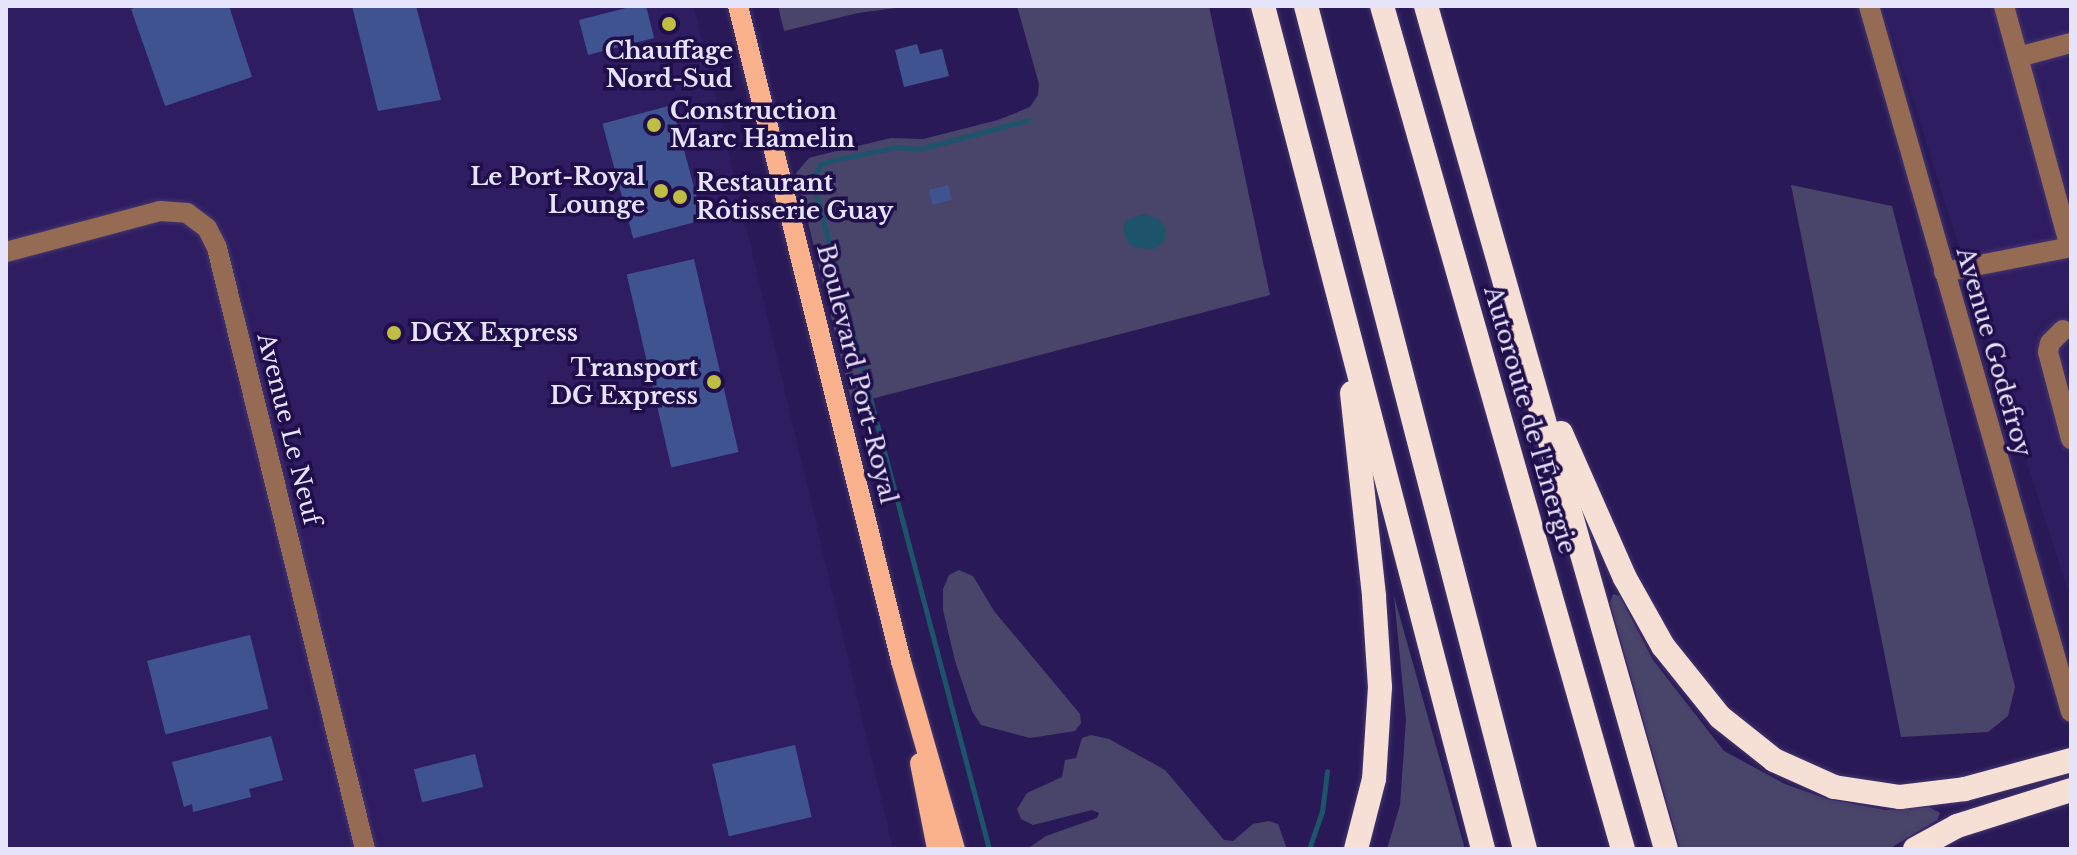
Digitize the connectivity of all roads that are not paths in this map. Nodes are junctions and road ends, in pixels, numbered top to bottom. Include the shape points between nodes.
1 (738, 6) edge
2 (1263, 6) edge
3 (1306, 6) edge
4 (1382, 6) edge
5 (1426, 6) edge
6 (1869, 6) edge
7 (2004, 6) edge
8 (2071, 43) edge
9 (2018, 57) junction
10 (2071, 247) edge
11 (6, 252) edge
12 (1944, 272) junction
13 (1346, 327) junction
14 (2063, 330) dead end
15 (1525, 351) junction
16 (2071, 439) edge
17 (901, 661) junction
18 (2071, 712) edge
19 (2071, 760) edge
20 (2071, 790) edge
21 (365, 849) edge
22 (937, 849) edge
23 (955, 849) edge
24 (1356, 849) edge
25 (1483, 849) edge
26 (1525, 849) edge
27 (1623, 849) edge
28 (1666, 849) edge
29 (1915, 849) edge

1 - 17 main road, Boulevard Port-Royal
2 - 13 highway
3 - 26 highway
4 - 27 highway, Autoroute de l'Énergie
5 - 15 highway
6 - 12 street, Avenue Godefroy
7 - 9 street
8 - 9 street
9 - 10 street
10 - 12 street
11 - 21 street, Avenue Le Neuf via 160,211 187,213 207,228 217,248
12 - 18 street, Avenue Godefroy
13 - 24 highway via 1380,687 1375,768
13 - 25 highway
14 - 16 street via 2048,352
15 - 19 highway via 1648,622 1697,692 1746,740 1803,775 1883,796 1957,791
15 - 28 highway
17 - 22 main road, Boulevard Port-Royal
17 - 23 main road, Boulevard Port-Royal
20 - 29 highway via 1957,826

